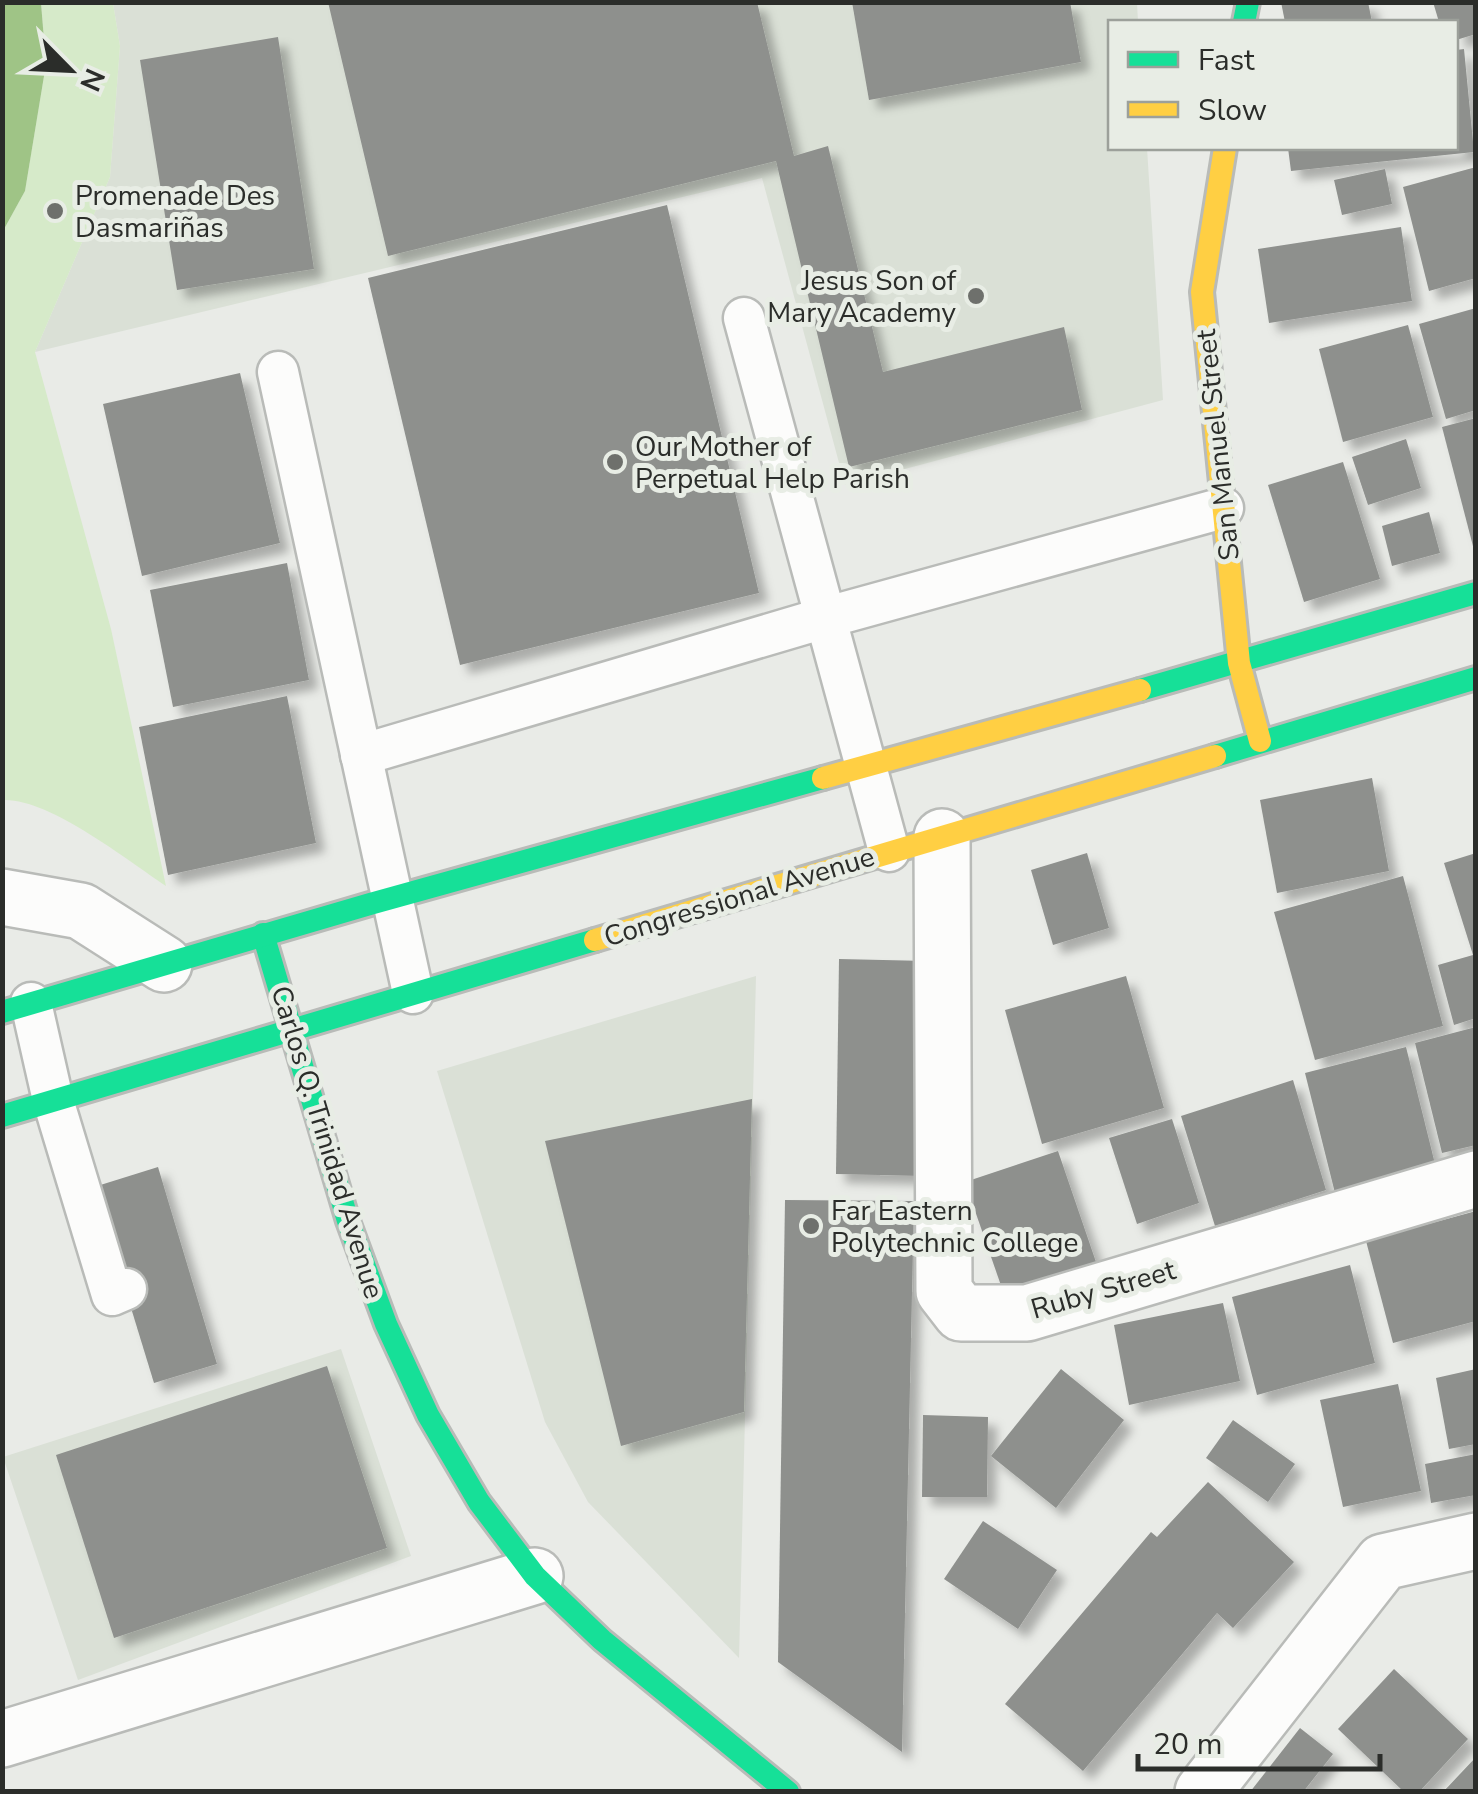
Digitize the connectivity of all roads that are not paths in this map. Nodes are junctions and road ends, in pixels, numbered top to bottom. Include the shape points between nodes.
1 (1225, 150) edge
2 (744, 318) dead end
3 (278, 372) dead end
4 (1223, 508) junction
5 (1476, 593) edge
6 (824, 618) junction
7 (1239, 663) junction
8 (1476, 678) edge
9 (1260, 741) junction
10 (361, 755) junction
11 (865, 766) junction
12 (942, 836) junction
13 (889, 851) junction
14 (2, 897) edge
15 (392, 898) junction
16 (264, 934) junction
17 (164, 964) junction
18 (413, 993) junction
19 (17, 1007) edge
20 (291, 1029) junction
21 (54, 1100) junction
22 (2, 1116) edge
23 (1476, 1179) edge
24 (126, 1289) dead end
25 (1476, 1542) edge
26 (535, 1576) junction
27 (2, 1739) edge
28 (788, 1792) edge
29 (1202, 1792) edge

1 - 4 main road, San Manuel Street via 1202,292
2 - 6 lane
3 - 10 lane
4 - 6 lane
4 - 7 main road, San Manuel Street
5 - 7 main road
6 - 10 lane
6 - 11 lane
7 - 9 main road, San Manuel Street
7 - 11 main road
8 - 9 main road, Congressional Avenue
9 - 12 main road, Congressional Avenue
10 - 15 lane
11 - 13 lane
11 - 15 main road
12 - 13 main road, Congressional Avenue
12 - 23 street, Ruby Street via 944,1292 961,1313 1027,1312
13 - 18 main road, Congressional Avenue
14 - 17 street via 80,911
15 - 16 main road
15 - 18 lane
16 - 17 main road
16 - 20 main road, Carlos Q. Trinidad Avenue
17 - 19 main road
18 - 20 main road, Congressional Avenue
19 - 21 lane
20 - 21 main road, Congressional Avenue
20 - 26 main road, Carlos Q. Trinidad Avenue via 386,1324 428,1416 479,1502
21 - 22 main road, Congressional Avenue
21 - 24 lane via 112,1294
25 - 29 street via 1383,1562
26 - 27 street
26 - 28 main road, Carlos Q. Trinidad Avenue via 602,1640

